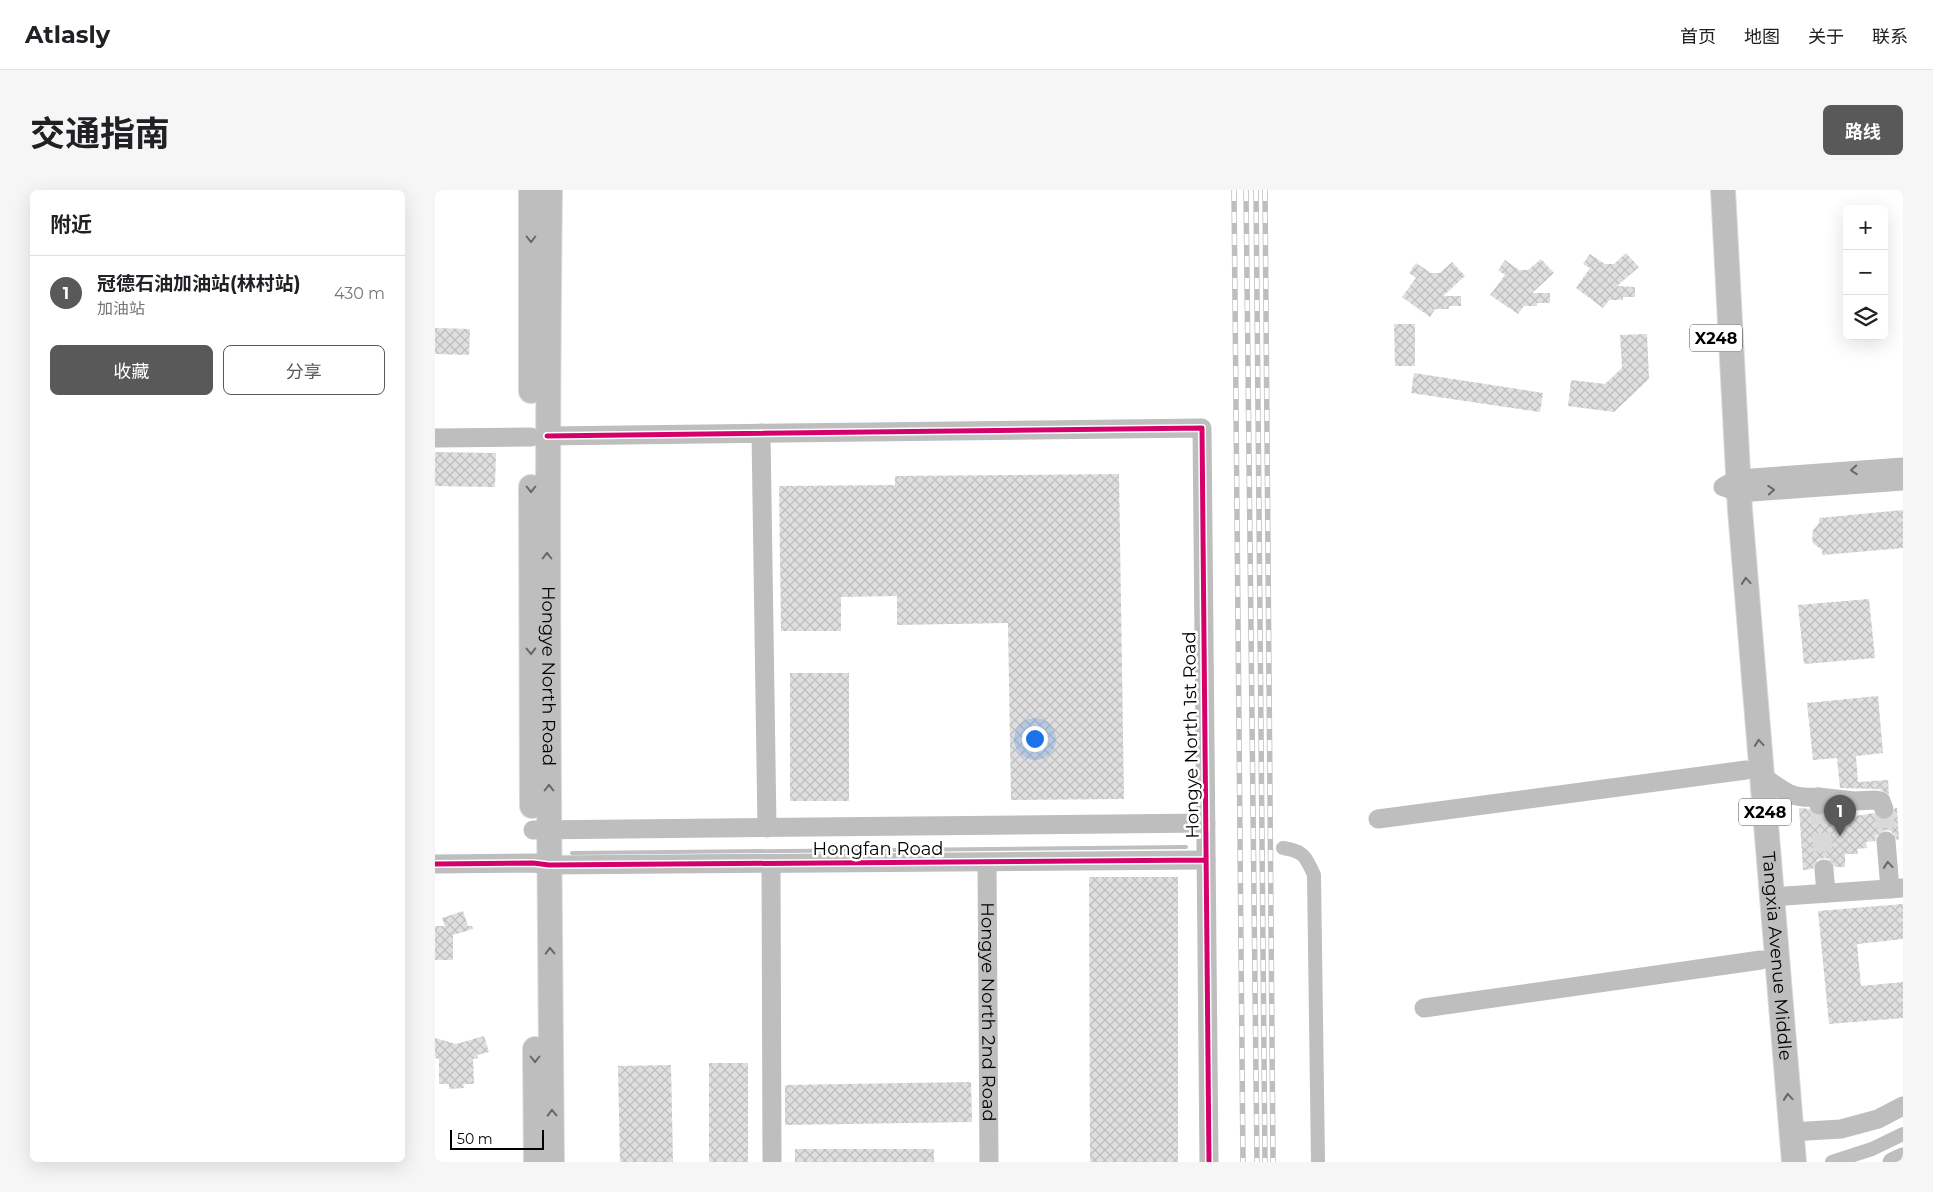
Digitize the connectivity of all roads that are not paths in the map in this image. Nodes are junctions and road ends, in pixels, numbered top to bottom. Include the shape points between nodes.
1 (531, 190) edge
2 (550, 190) edge
3 (1708, 190) edge
4 (1723, 190) edge
5 (761, 434) junction
6 (539, 437) junction
7 (435, 438) edge
8 (1903, 467) edge
9 (1903, 481) edge
10 (1734, 486) junction
11 (1754, 773) junction
12 (1884, 809) dead end
13 (1378, 819) dead end
14 (1206, 823) junction
15 (767, 828) junction
16 (541, 831) junction
17 (1886, 841) tunnel mouth
18 (1206, 860) junction
19 (987, 862) junction
20 (435, 864) edge
21 (541, 864) junction
22 (771, 864) junction
23 (1824, 869) tunnel mouth
24 (1897, 888) edge
25 (1826, 893) junction
26 (1772, 897) junction
27 (1761, 960) junction
28 (1424, 1008) dead end
29 (1903, 1106) edge
30 (1786, 1150) edge
31 (1903, 1157) edge
32 (535, 1162) edge
33 (552, 1162) edge
34 (772, 1162) edge
35 (989, 1162) edge
36 (1209, 1162) edge
37 (1892, 1162) edge

1 -> 6 main road, Hongye North Road
2 - 6 main road, Hongye North Road
3 - 10 main road, X248
4 - 10 main road, X248
5 - 6 street
5 - 14 street, Hongye North 1st Road via 1202,428
5 - 15 street
6 - 7 street
6 - 16 main road, Hongye North Road via 530,646
8 -> 10 street
10 -> 9 street
10 - 11 main road, Tangxia Avenue Middle / X248
11 - 12 street via 1800,798 1854,802 1876,800 1881,801
11 - 13 street
11 - 26 main road, Tangxia Avenue Middle / X248
11 - 27 main road, Tangxia Avenue Middle / X248
14 - 15 street
14 - 18 street, Hongye North 1st Road
15 - 16 street
16 - 21 main road, Hongye North Road
24 -> 17 street
18 - 19 street, Hongfan Road
18 - 36 street, Hongye North 1st Road
19 - 22 street, Hongfan Road
19 - 35 street, Hongye North 2nd Road
20 - 21 street, Hongfan Road
21 - 22 street, Hongfan Road
21 -> 32 main road, Hongye North Road
33 -> 21 main road, Hongye North Road
22 - 34 street
23 - 25 street
24 - 25 street
25 - 26 street
30 -> 26 main road, Tangxia Avenue Middle / X248
27 - 28 street
27 - 30 main road, Tangxia Avenue Middle / X248
29 - 30 street via 1878,1119
31 - 37 street

